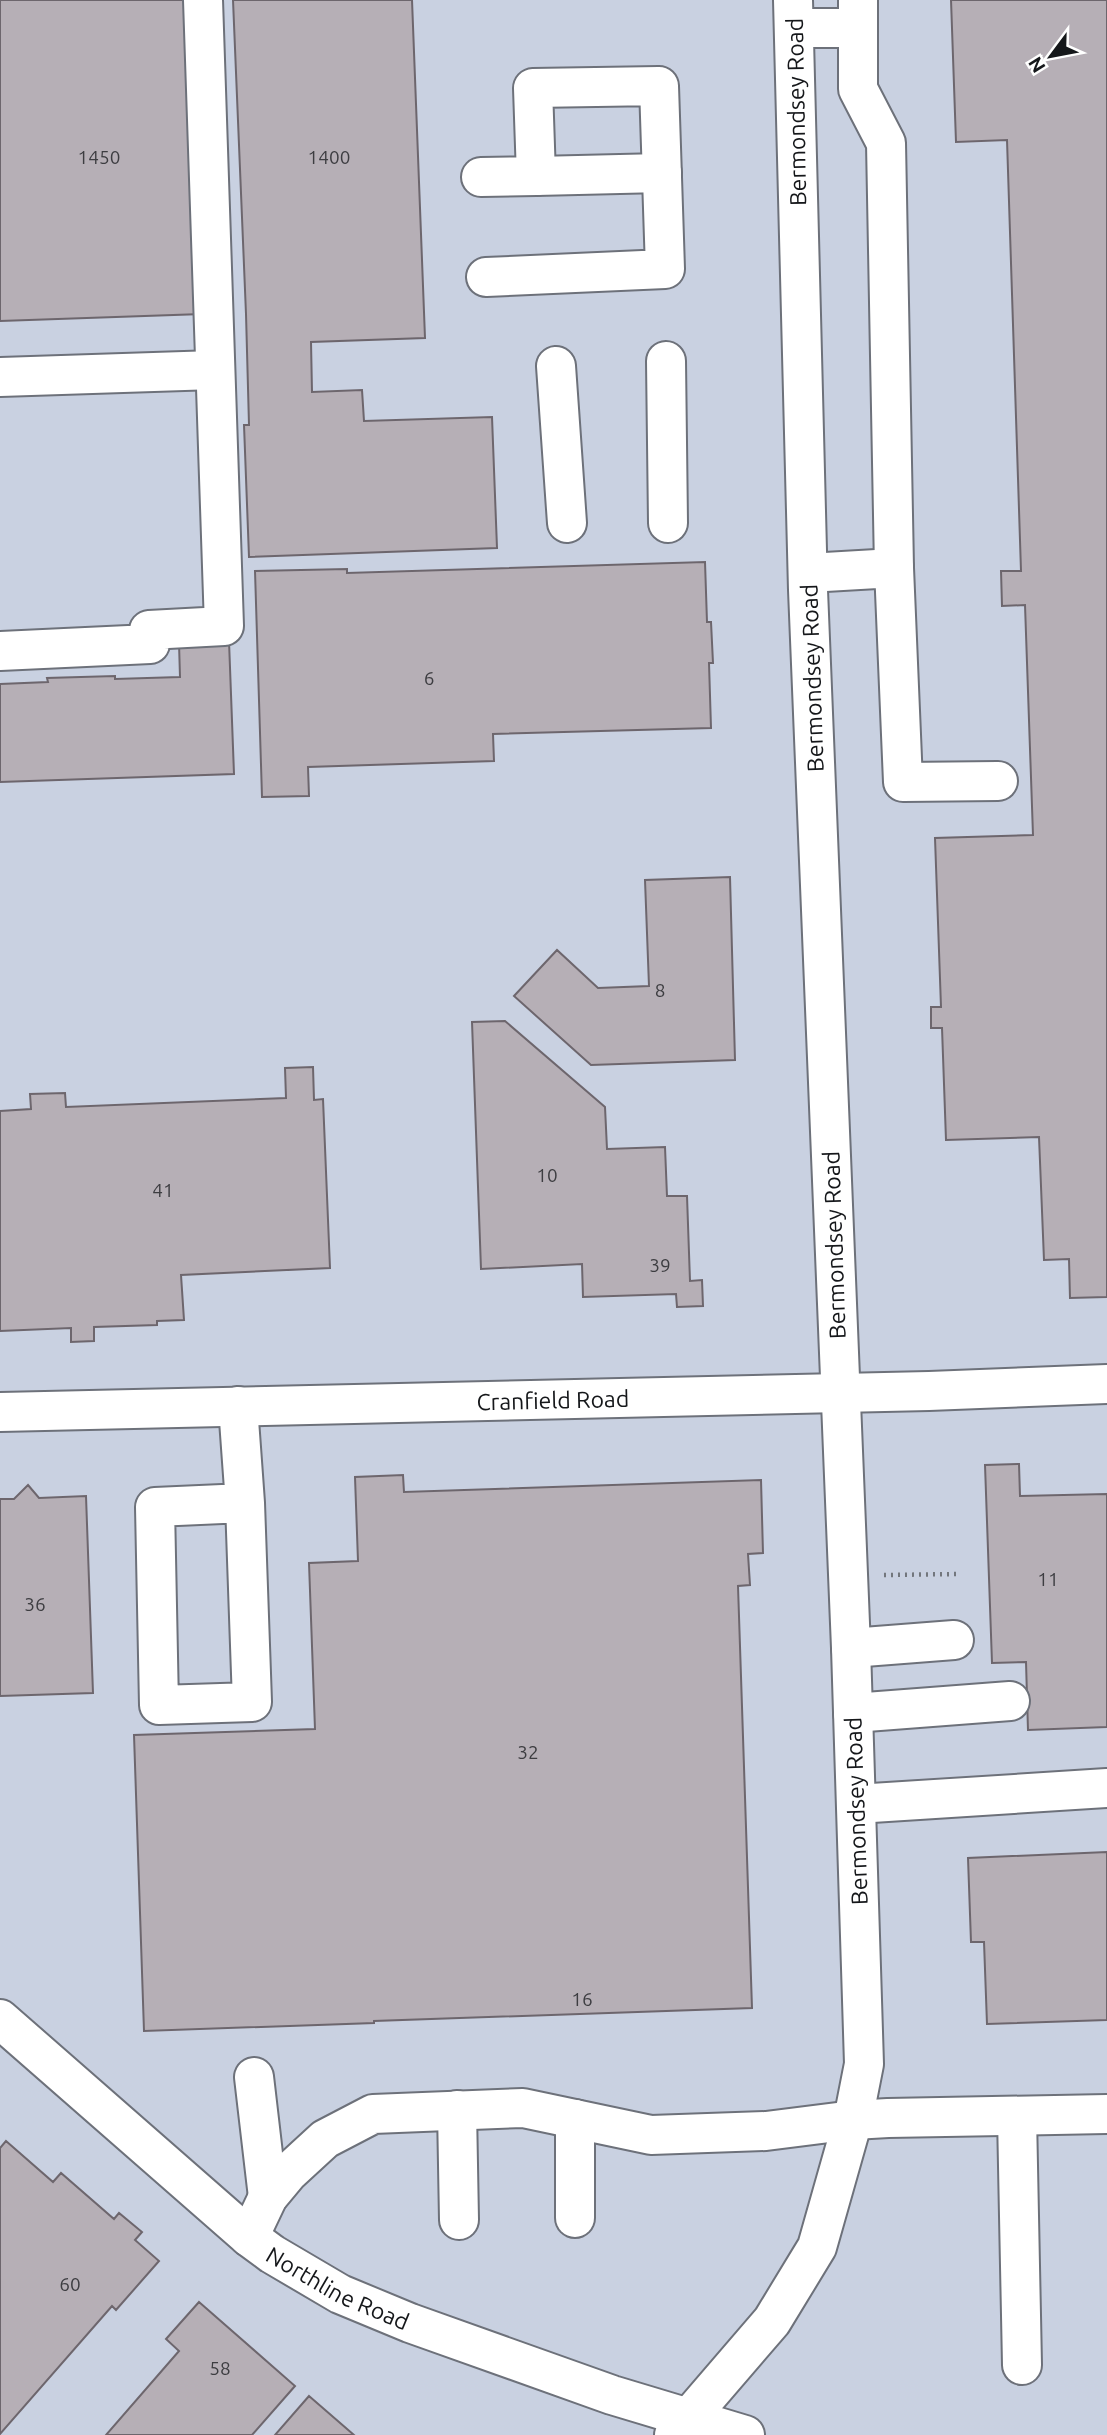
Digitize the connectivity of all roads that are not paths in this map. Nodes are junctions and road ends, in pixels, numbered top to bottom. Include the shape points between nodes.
1 (203, 0) edge
2 (793, 14) edge
3 (858, 14) edge
4 (662, 173) junction
5 (536, 176) junction
6 (481, 177) dead end
7 (486, 277) dead end
8 (666, 361) dead end
9 (556, 366) dead end
10 (215, 370) junction
11 (0, 377) edge
12 (568, 523) dead end
13 (668, 523) dead end
14 (894, 568) junction
15 (808, 573) junction
16 (0, 651) edge
17 (999, 781) dead end
18 (1107, 1384) edge
19 (839, 1392) junction
20 (238, 1406) junction
21 (0, 1412) edge
22 (245, 1503) junction
23 (954, 1640) dead end
24 (851, 1648) junction
25 (1010, 1701) dead end
26 (853, 1713) junction
27 (1107, 1788) edge
28 (856, 1804) junction
29 (0, 2019) edge
30 (254, 2077) dead end
31 (457, 2110) junction
32 (1107, 2115) edge
33 (1017, 2116) junction
34 (575, 2119) junction
35 (853, 2120) junction
36 (268, 2197) junction
37 (575, 2218) dead end
38 (459, 2220) dead end
39 (249, 2237) junction
40 (1022, 2365) dead end
41 (682, 2427) edge
42 (745, 2435) edge

1 - 10 street
2 - 3 street
2 - 15 street, Bermondsey Road
3 - 14 street via 858,89 886,142
4 - 5 street
4 - 5 street via 659,86 533,88
4 - 7 street via 665,269
5 - 6 street
8 - 13 street
9 - 12 street
10 - 11 street
10 - 16 street via 224,626 149,629 150,644
14 - 15 street
14 - 17 street via 903,782
15 - 19 street, Bermondsey Road
18 - 19 street, Cranfield Road
19 - 20 street, Cranfield Road
19 - 24 street, Bermondsey Road
20 - 21 street, Cranfield Road
20 - 22 street
22 - 22 street via 252,1702 159,1705 155,1507
23 - 24 street
24 - 26 street, Bermondsey Road
25 - 26 street
26 - 28 street, Bermondsey Road
27 - 28 street
28 - 35 street, Bermondsey Road via 864,2064
29 - 39 street, Northline Road
30 - 36 street
31 - 34 street via 523,2108
31 - 36 street via 373,2114 325,2139
31 - 38 street
32 - 33 street
33 - 35 street
33 - 40 street
34 - 35 street via 651,2135 766,2131
34 - 37 street
35 - 41 street, Bermondsey Road via 817,2247 772,2321
36 - 39 street
39 - 41 street, Northline Road via 340,2294 600,2391
41 - 42 street, Northline Road

